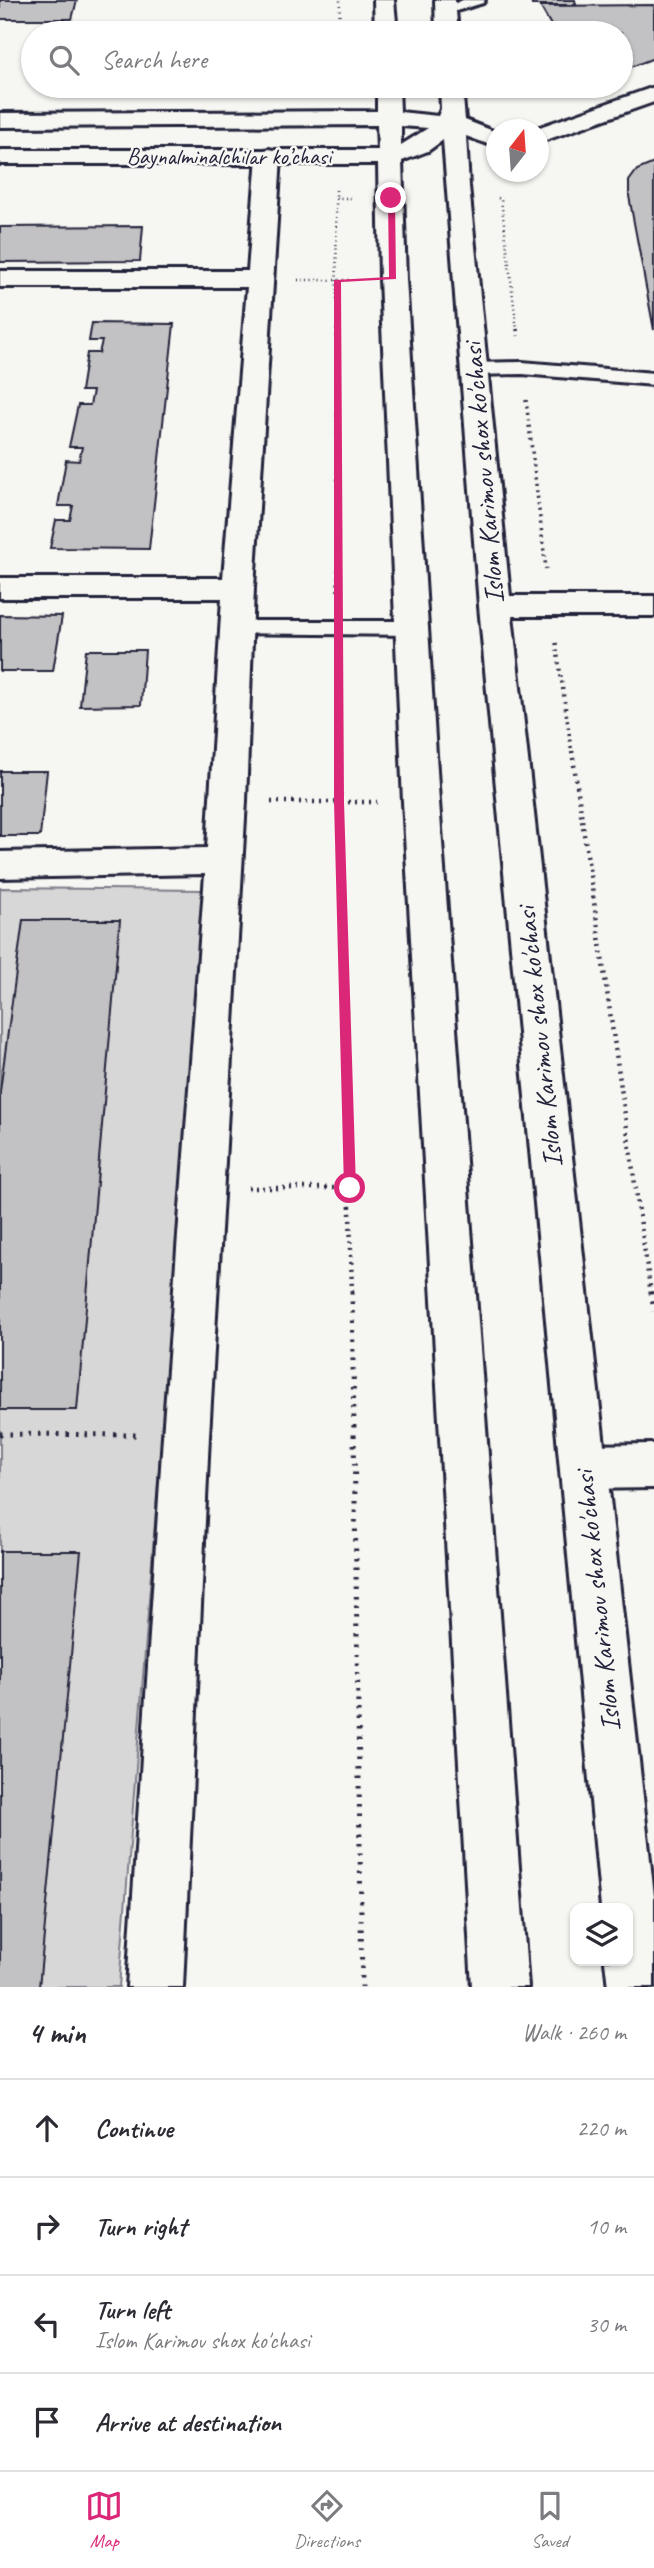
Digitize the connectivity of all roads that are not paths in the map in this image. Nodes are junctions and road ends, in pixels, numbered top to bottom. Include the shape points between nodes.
1 (384, 0) edge
2 (478, 0) edge
3 (445, 5) edge
4 (385, 21) edge
5 (654, 94) edge
6 (388, 102) edge
7 (0, 120) edge
8 (452, 120) edge
9 (549, 131) edge
10 (269, 156) junction
11 (0, 157) edge
12 (390, 157) junction
13 (0, 279) edge
14 (258, 279) junction
15 (473, 369) junction
16 (654, 379) edge
17 (0, 588) edge
18 (238, 588) junction
19 (495, 606) junction
20 (654, 606) edge
21 (237, 628) junction
22 (411, 628) junction
23 (224, 861) junction
24 (0, 865) edge
25 (654, 1466) edge
26 (583, 1467) junction
27 (155, 1987) edge
28 (500, 1987) edge
29 (636, 1987) edge

1 - 4 main road
2 - 3 lane
5 - 9 main road
6 - 7 main road, Baynalminalchilar ko’chasi
6 - 8 main road, Baynalminalchilar ko’chasi
6 - 12 main road
8 - 12 main road
8 - 12 main road, Baynalminalchilar ko’chasi via 430,141
8 - 15 main road, Islom Karimov shox ko'chasi
10 - 11 main road, Baynalminalchilar ko’chasi
10 - 12 main road, Baynalminalchilar ko’chasi
10 - 14 main road
12 - 22 main road
13 - 14 main road
14 - 18 main road
15 - 16 lane
15 - 19 main road, Islom Karimov shox ko'chasi
17 - 18 main road
18 - 21 main road
19 - 20 main road
19 - 26 main road, Islom Karimov shox ko'chasi
21 - 22 lane
21 - 23 main road
22 - 28 main road
23 - 24 main road
23 - 27 main road
25 - 26 main road
26 - 29 main road, Islom Karimov shox ko'chasi

